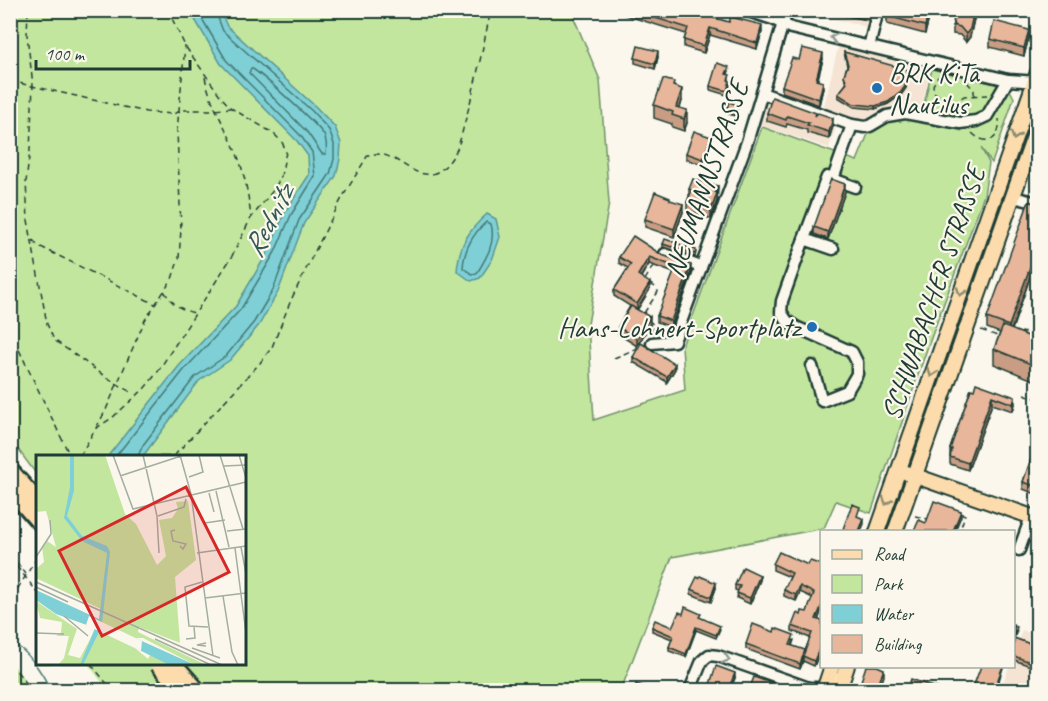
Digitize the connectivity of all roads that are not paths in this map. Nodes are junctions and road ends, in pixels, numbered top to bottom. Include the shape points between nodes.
1 (745, 10) edge
2 (787, 10) edge
3 (878, 10) edge
4 (783, 24) junction
5 (869, 47) junction
6 (1037, 78) edge
7 (1006, 85) junction
8 (762, 93) junction
9 (852, 125) junction
10 (1038, 125) edge
11 (833, 179) junction
12 (855, 187) dead end
13 (1013, 196) junction
14 (1038, 203) edge
15 (804, 239) junction
16 (833, 249) dead end
17 (665, 254) edge
18 (701, 267) junction
19 (652, 343) road end
20 (812, 366) dead end
21 (10, 470) edge
22 (897, 470) junction
23 (914, 475) junction
24 (10, 489) edge
25 (36, 500) edge
26 (1034, 518) edge
27 (36, 519) edge
28 (877, 530) edge
29 (895, 530) edge
30 (1019, 550) dead end
31 (161, 665) edge
32 (176, 665) edge
33 (831, 668) edge
34 (846, 670) edge
35 (824, 689) edge
36 (181, 690) edge
37 (197, 690) edge
38 (690, 690) edge
39 (840, 690) edge

1 - 4 street
2 - 4 street, NEUMANNSTRASSE
3 - 5 street
5 -> 4 street
4 - 8 street, NEUMANNSTRASSE
5 - 7 street
6 - 7 street
6 -> 22 main road, SCHWABACHER STRASSE
7 - 9 street via 987,116 967,124 895,113 865,128
8 - 9 street
8 - 18 street, NEUMANNSTRASSE
9 - 11 street
10 - 13 main road, SCHWABACHER STRASSE
11 - 12 street
11 - 15 street via 827,177
13 - 14 street
13 - 23 main road, SCHWABACHER STRASSE
15 - 16 street
15 - 20 street via 781,312 796,327 852,352 857,374 847,391 822,401
17 - 18 street
18 - 19 street, NEUMANNSTRASSE via 674,341
21 - 25 highway
22 - 23 main road
22 -> 28 main road, SCHWABACHER STRASSE
23 - 26 main road
23 - 29 main road, SCHWABACHER STRASSE
24 - 27 highway
26 - 30 street
31 - 36 highway, bridge
32 - 37 highway, bridge
33 - 35 main road
34 - 35 street
34 - 39 main road
38 -> 35 street via 702,661 709,655 809,688

